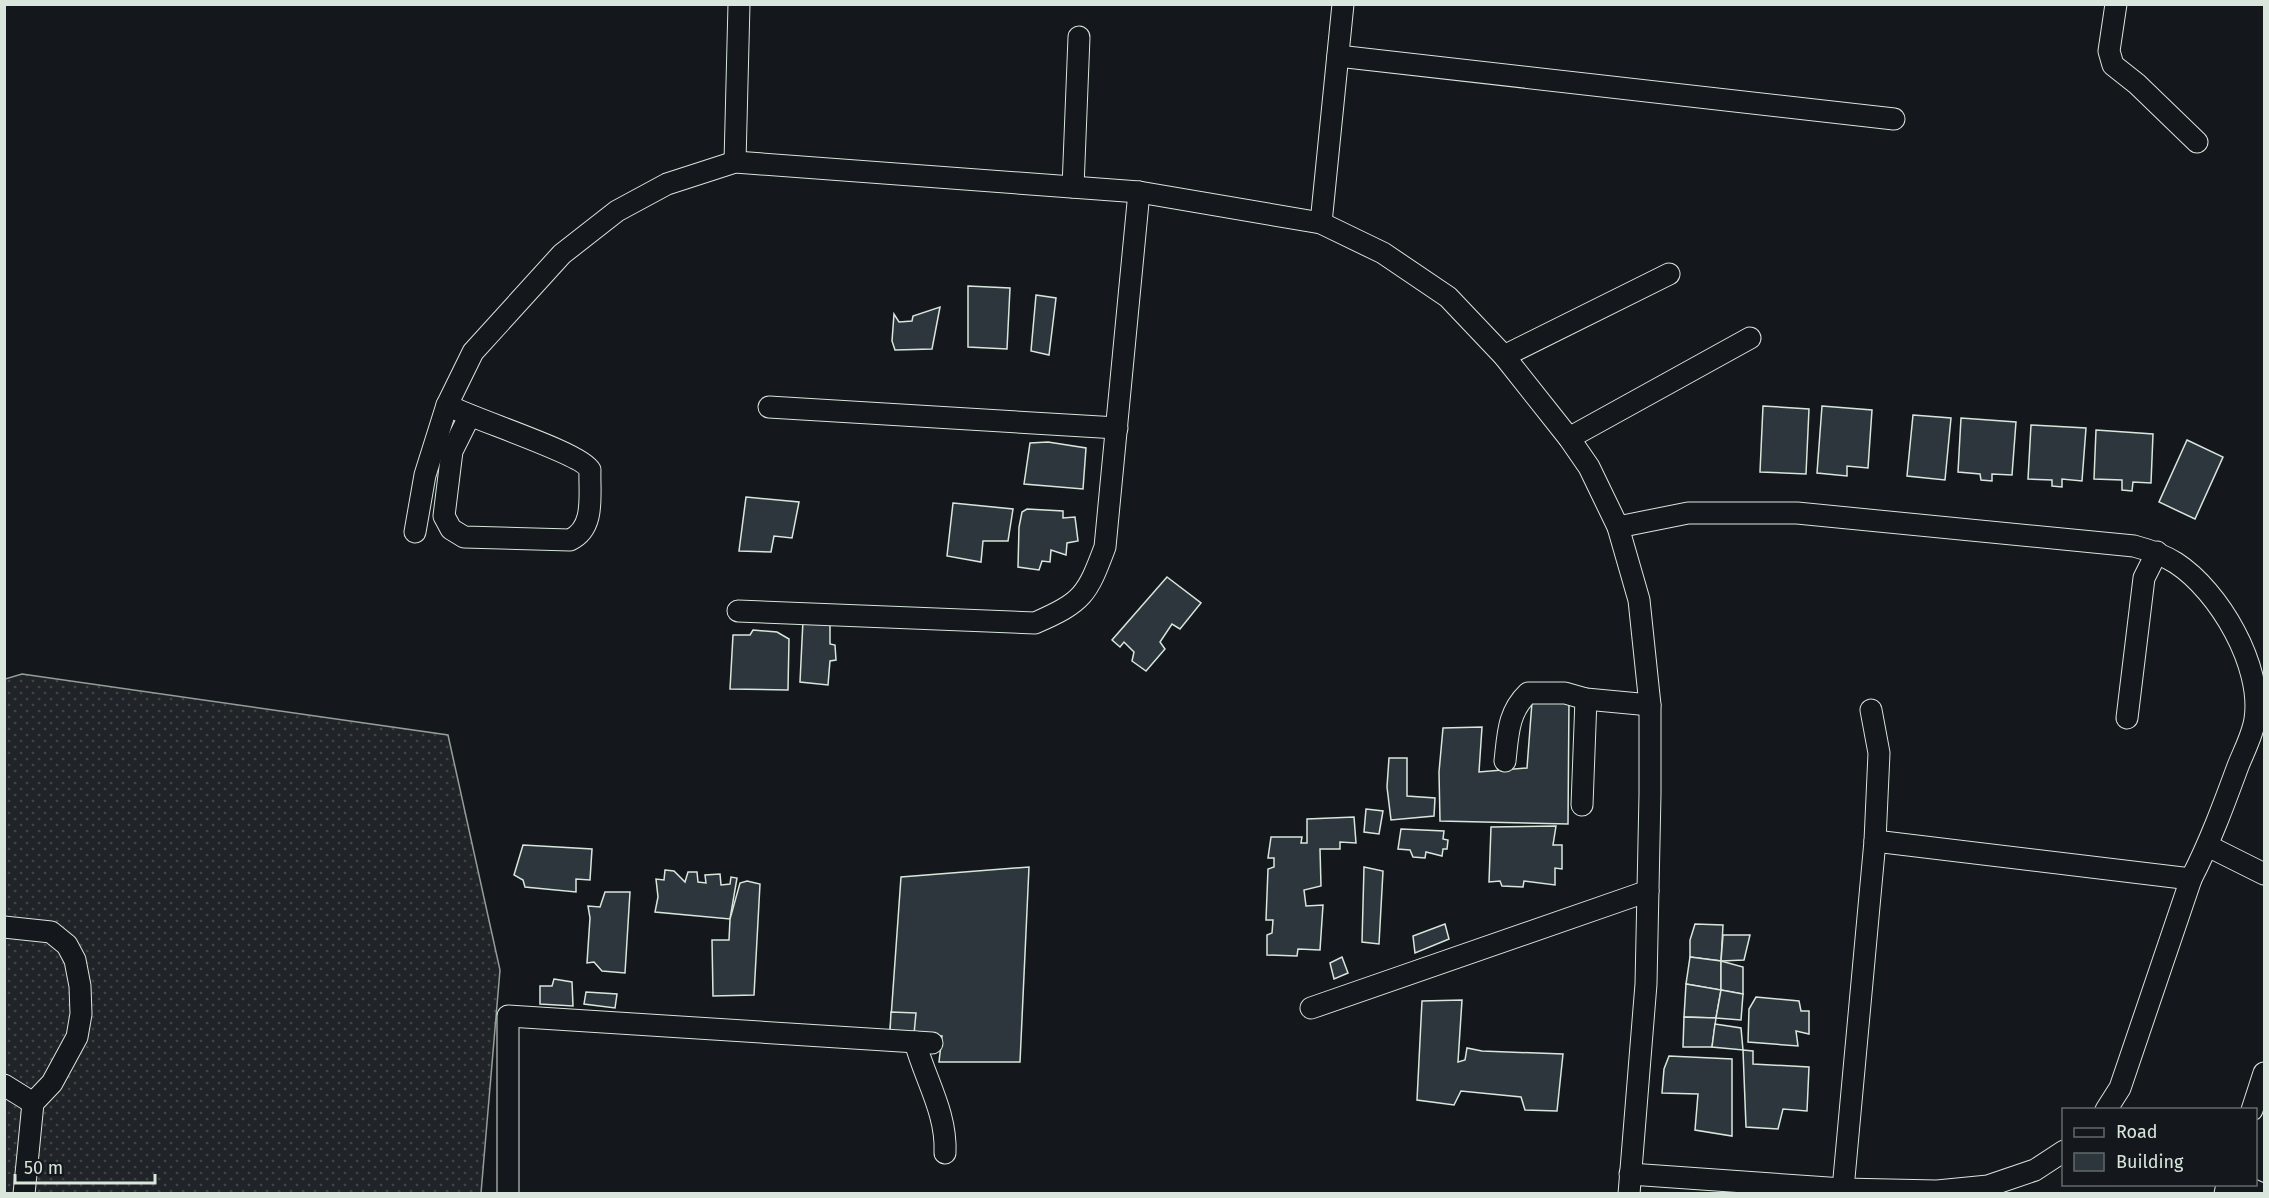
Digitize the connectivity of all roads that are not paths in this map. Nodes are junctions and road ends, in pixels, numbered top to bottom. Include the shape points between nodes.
1 (739, 4) edge
2 (1343, 4) edge
3 (2116, 4) edge
4 (1078, 37) dead end
5 (1338, 56) junction
6 (1894, 118) dead end
7 (2197, 142) dead end
8 (735, 162) junction
9 (1072, 187) junction
10 (1139, 192) junction
11 (1321, 223) junction
12 (1669, 274) dead end
13 (1750, 338) dead end
14 (1504, 356) junction
15 (447, 405) junction
16 (769, 407) dead end
17 (469, 417) junction
18 (1117, 428) junction
19 (1569, 438) junction
20 (1618, 527) junction
21 (416, 532) dead end
22 (2157, 552) junction
23 (738, 611) dead end
24 (1586, 699) junction
25 (1650, 705) junction
26 (1871, 710) dead end
27 (2127, 718) dead end
28 (1505, 761) dead end
29 (1582, 805) dead end
30 (1875, 841) junction
31 (2208, 846) junction
32 (2265, 874) edge
33 (2191, 879) junction
34 (1647, 891) junction
35 (4, 927) edge
36 (1311, 1008) dead end
37 (2265, 1073) edge
38 (4, 1084) edge
39 (33, 1103) junction
40 (2107, 1108) edge
41 (2253, 1108) edge
42 (2062, 1152) edge
43 (945, 1153) dead end
44 (1629, 1184) edge
45 (2242, 1186) edge
46 (1843, 1189) junction
47 (24, 1194) edge
48 (508, 1194) edge
49 (2262, 1194) edge

1 - 8 street
2 - 5 street
3 - 7 street via 2109,51 2113,65
4 - 9 street
5 - 6 street
5 - 11 street
8 - 9 street
8 - 15 street via 668,184 617,211 562,254 472,352
9 - 10 street
10 - 11 street
10 - 18 street
11 - 14 street via 1383,253 1448,297
12 - 14 street
13 - 19 street
14 - 19 street
15 - 17 street
15 - 21 street via 424,475
16 - 18 street
17 - 17 street via 452,451 444,516 451,529 464,537 570,540 585,530 588,465 570,454
18 - 23 street via 1105,547 1090,586 1066,609 1035,623
19 - 20 street
20 - 22 street via 1688,513 1797,513 2134,546
20 - 25 street via 1639,600
22 - 27 street via 2144,578
22 - 31 street via 2177,564 2213,598 2240,643 2257,695 2255,720
24 - 25 street
24 - 28 street via 1565,693 1528,693 1515,705
24 - 29 street
25 - 34 street
26 - 30 street via 1879,753
30 - 33 street
30 - 46 street
31 - 32 street
31 - 33 street
33 - 40 street via 2120,1088
34 - 36 street
34 - 44 street via 1646,984
35 - 39 street via 51,932 67,945 75,960 80,986 77,1037 52,1083
37 - 41 street
38 - 39 street
39 - 47 street
42 - 46 street via 2035,1170 1988,1186 1937,1191
43 - 48 street via 942,1113 922,1070 923,1042 508,1016
44 - 46 street
45 - 49 street

